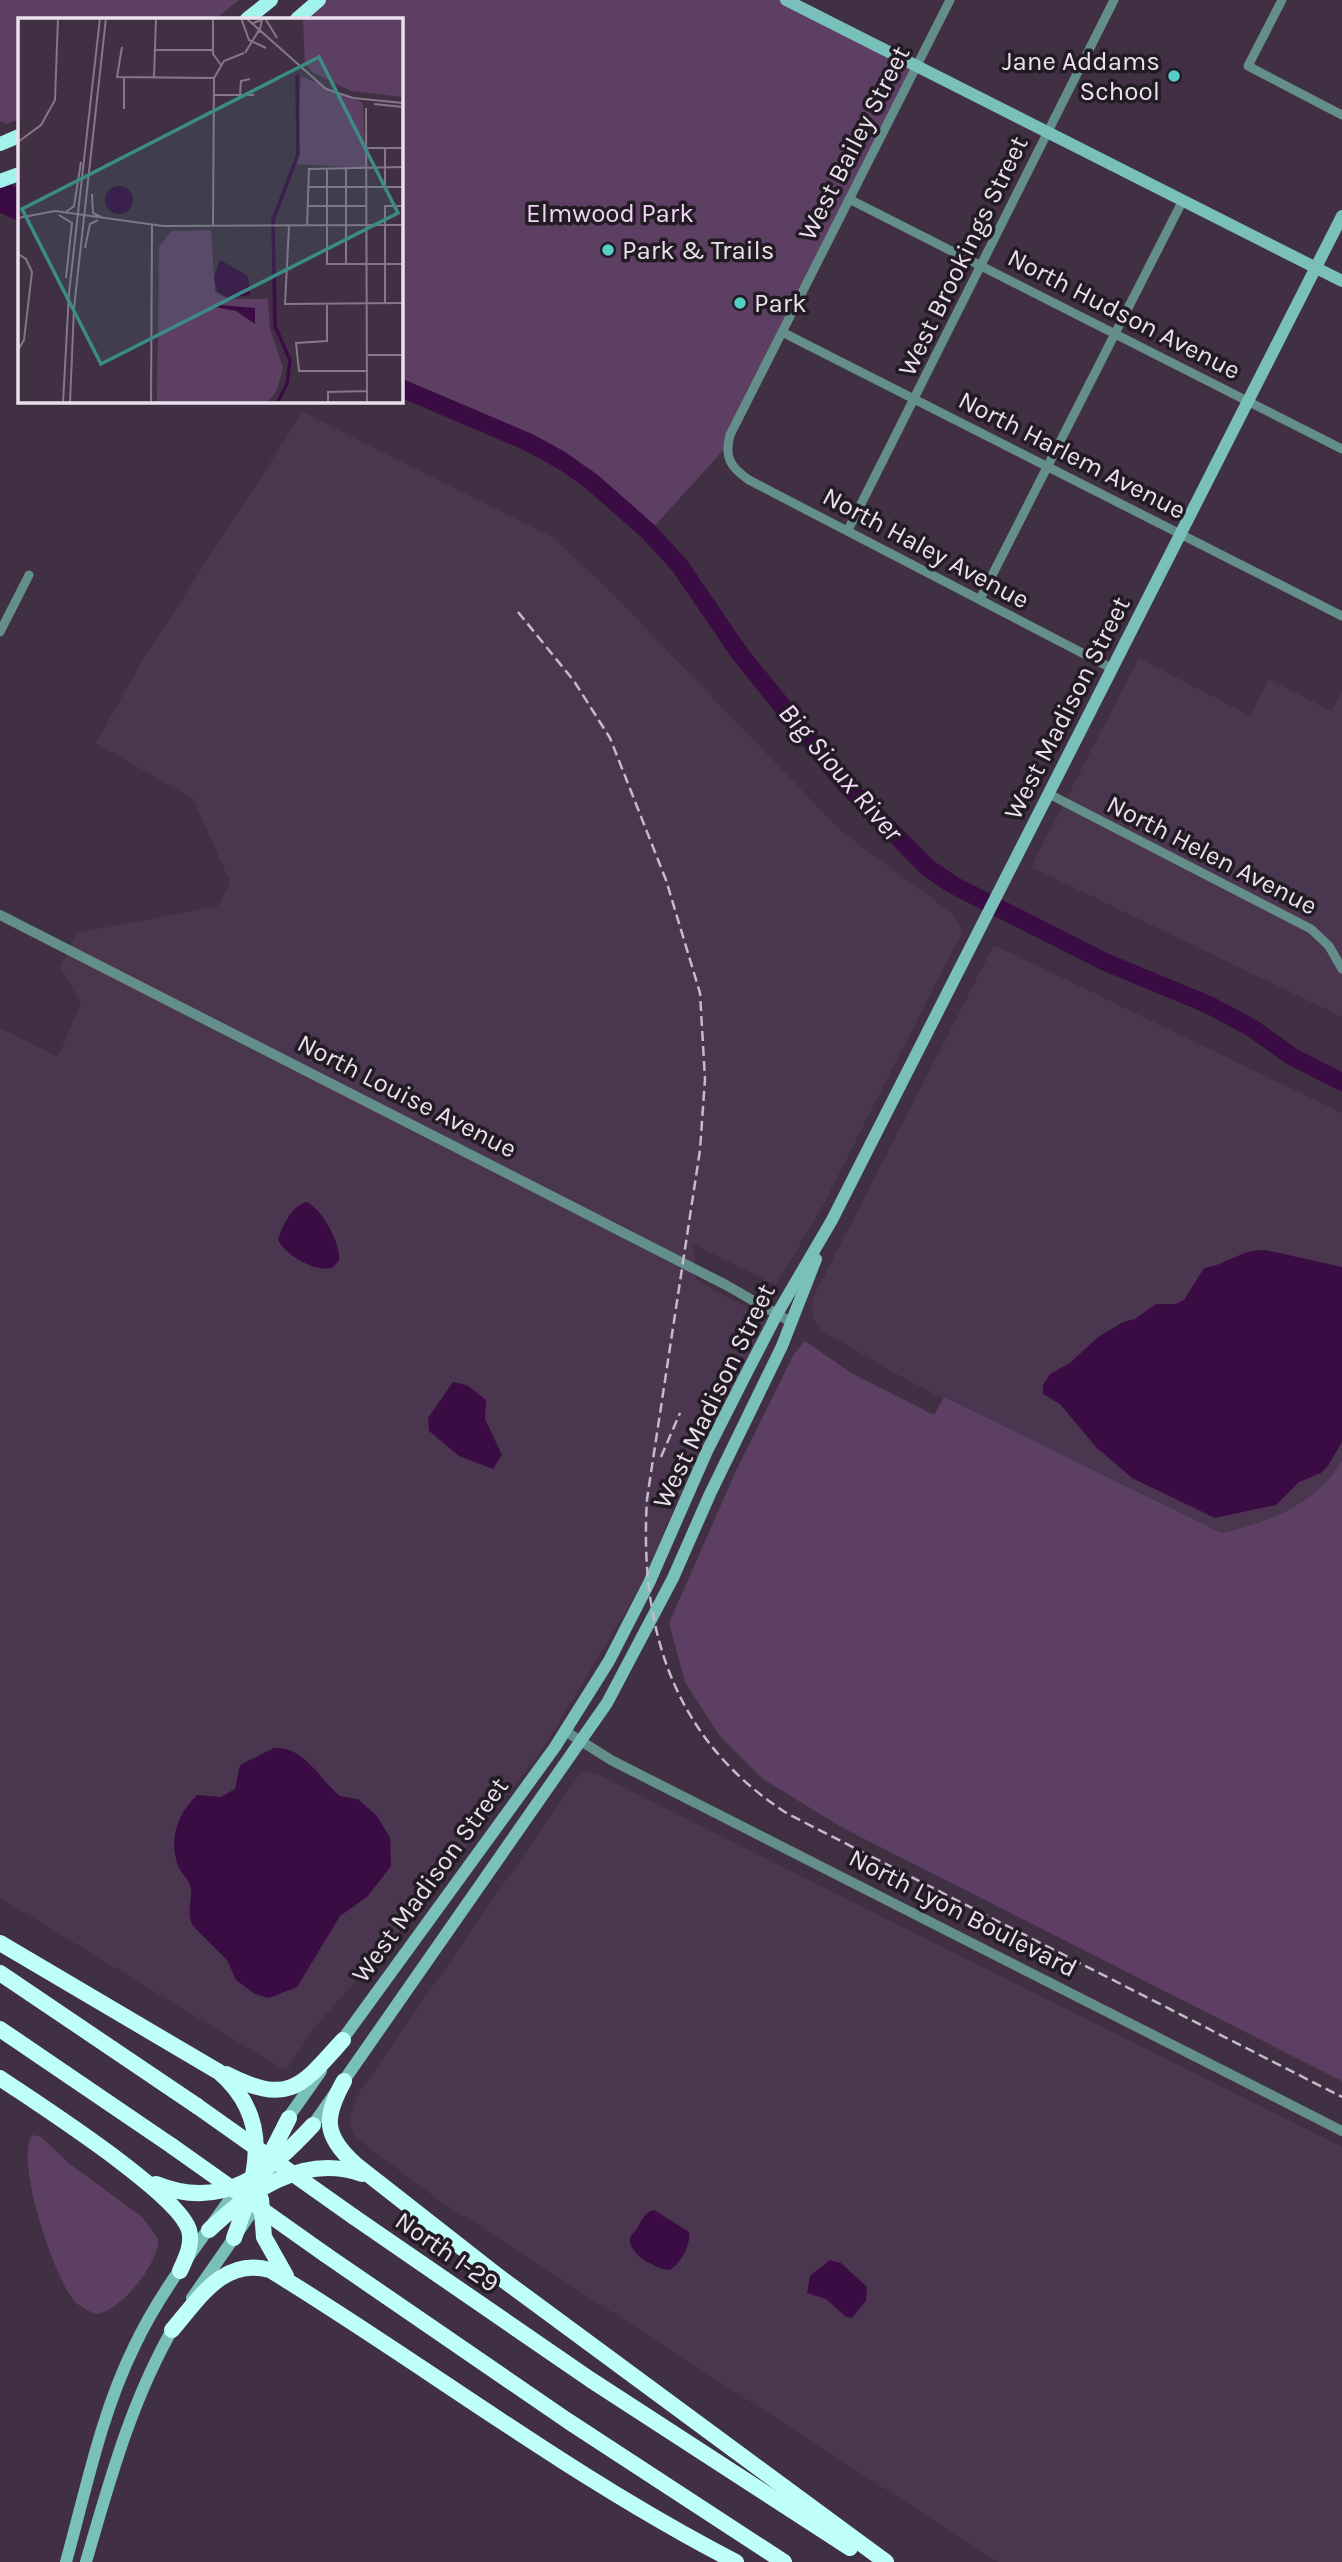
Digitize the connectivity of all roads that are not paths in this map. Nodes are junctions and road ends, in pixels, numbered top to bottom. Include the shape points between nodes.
1 (271, 0) edge
2 (319, 0) edge
3 (786, 0) edge
4 (950, 0) edge
5 (1114, 0) edge
6 (1282, 0) edge
7 (248, 18) edge
8 (298, 18) edge
9 (916, 67) junction
10 (1342, 115) edge
11 (1048, 133) junction
12 (18, 136) edge
13 (0, 144) edge
14 (18, 174) edge
15 (0, 181) edge
16 (849, 199) junction
17 (1182, 202) junction
18 (1342, 216) edge
19 (981, 265) junction
20 (1316, 268) junction
21 (1342, 281) edge
22 (782, 332) junction
23 (1114, 334) junction
24 (916, 399) junction
25 (1248, 401) junction
26 (1342, 449) edge
27 (727, 456) joint
28 (1047, 468) junction
29 (848, 530) junction
30 (1181, 534) junction
31 (29, 575) dead end
32 (980, 599) junction
33 (1342, 616) edge
34 (0, 632) edge
35 (1113, 669) junction
36 (1049, 794) junction
37 (0, 915) edge
38 (1342, 969) edge
39 (832, 1220) junction
40 (777, 1314) junction
41 (791, 1322) junction
42 (565, 1731) junction
43 (582, 1743) junction
44 (0, 1943) edge
45 (0, 1973) edge
46 (0, 2029) edge
47 (342, 2040) junction
48 (193, 2057) junction
49 (0, 2078) edge
50 (344, 2081) junction
51 (289, 2118) joint
52 (313, 2125) joint
53 (1342, 2131) edge
54 (141, 2178) junction
55 (257, 2183) junction
56 (376, 2183) junction
57 (209, 2230) joint
58 (234, 2238) joint
59 (180, 2271) junction
60 (292, 2283) junction
61 (172, 2330) junction
62 (66, 2562) edge
63 (86, 2562) edge
64 (736, 2562) edge
65 (784, 2562) edge
66 (873, 2562) edge
67 (886, 2562) edge

1 - 7 highway
2 - 8 highway
3 - 9 main road
4 - 9 street, West Bailey Street
5 - 11 street, West Brookings Street
6 - 10 street via 1248,66
9 - 11 main road
9 - 16 street, West Bailey Street
11 - 17 main road
11 - 19 street, West Brookings Street
12 - 13 highway
14 - 15 highway
16 - 19 street, North Hudson Avenue
16 - 22 street, West Bailey Street
17 - 20 main road
17 - 23 street
18 - 20 main road, West Madison Street
19 - 23 street, North Hudson Avenue
19 - 24 street, West Brookings Street
20 - 21 main road
20 - 25 main road, West Madison Street
22 - 24 street, North Harlem Avenue
22 - 27 street, West Bailey Street via 730,435
23 - 25 street, North Hudson Avenue
23 - 28 street
24 - 28 street, North Harlem Avenue
24 - 29 street, West Brookings Street
25 - 26 street, North Hudson Avenue
25 - 30 main road, West Madison Street
27 - 29 street, North Haley Avenue via 749,480
28 - 30 street, North Harlem Avenue
28 - 32 street
29 - 32 street, North Haley Avenue
30 - 33 street, North Harlem Avenue
30 - 35 main road, West Madison Street
31 - 34 street
32 - 35 street, North Haley Avenue
35 - 36 main road, West Madison Street
36 - 38 street, North Helen Avenue via 1311,929 1329,946
36 - 39 main road, West Madison Street
37 - 40 street, North Louise Avenue
39 - 40 main road, West Madison Street
39 - 41 main road, West Madison Street
40 - 41 street, North Louise Avenue
40 - 42 main road, West Madison Street via 707,1451 632,1617
41 - 43 main road, West Madison Street via 655,1616
42 - 43 street, North Lyon Boulevard
42 - 47 main road, West Madison Street
43 - 50 main road, West Madison Street
43 - 53 street, North Lyon Boulevard
44 - 48 highway
45 - 66 highway, North I-29, bridge via 591,2380
46 - 65 highway, bridge via 568,2421
47 - 48 highway via 304,2081 285,2090 252,2087
47 - 51 main road, West Madison Street
48 - 55 highway via 219,2072 243,2099 255,2129
49 - 54 highway
50 - 52 main road, West Madison Street
50 - 56 highway via 330,2107 330,2131 342,2153
51 - 55 highway
52 - 55 highway
54 - 55 highway via 188,2193
54 - 59 highway via 186,2222 190,2241
55 - 56 highway via 330,2168 351,2171
55 - 57 highway
55 - 58 highway
55 - 60 highway via 268,2247
56 - 67 highway
57 - 59 main road
58 - 61 main road
59 - 62 main road via 124,2369
60 - 61 highway via 260,2267 231,2270
60 - 64 highway via 584,2477
61 - 63 main road via 128,2420

